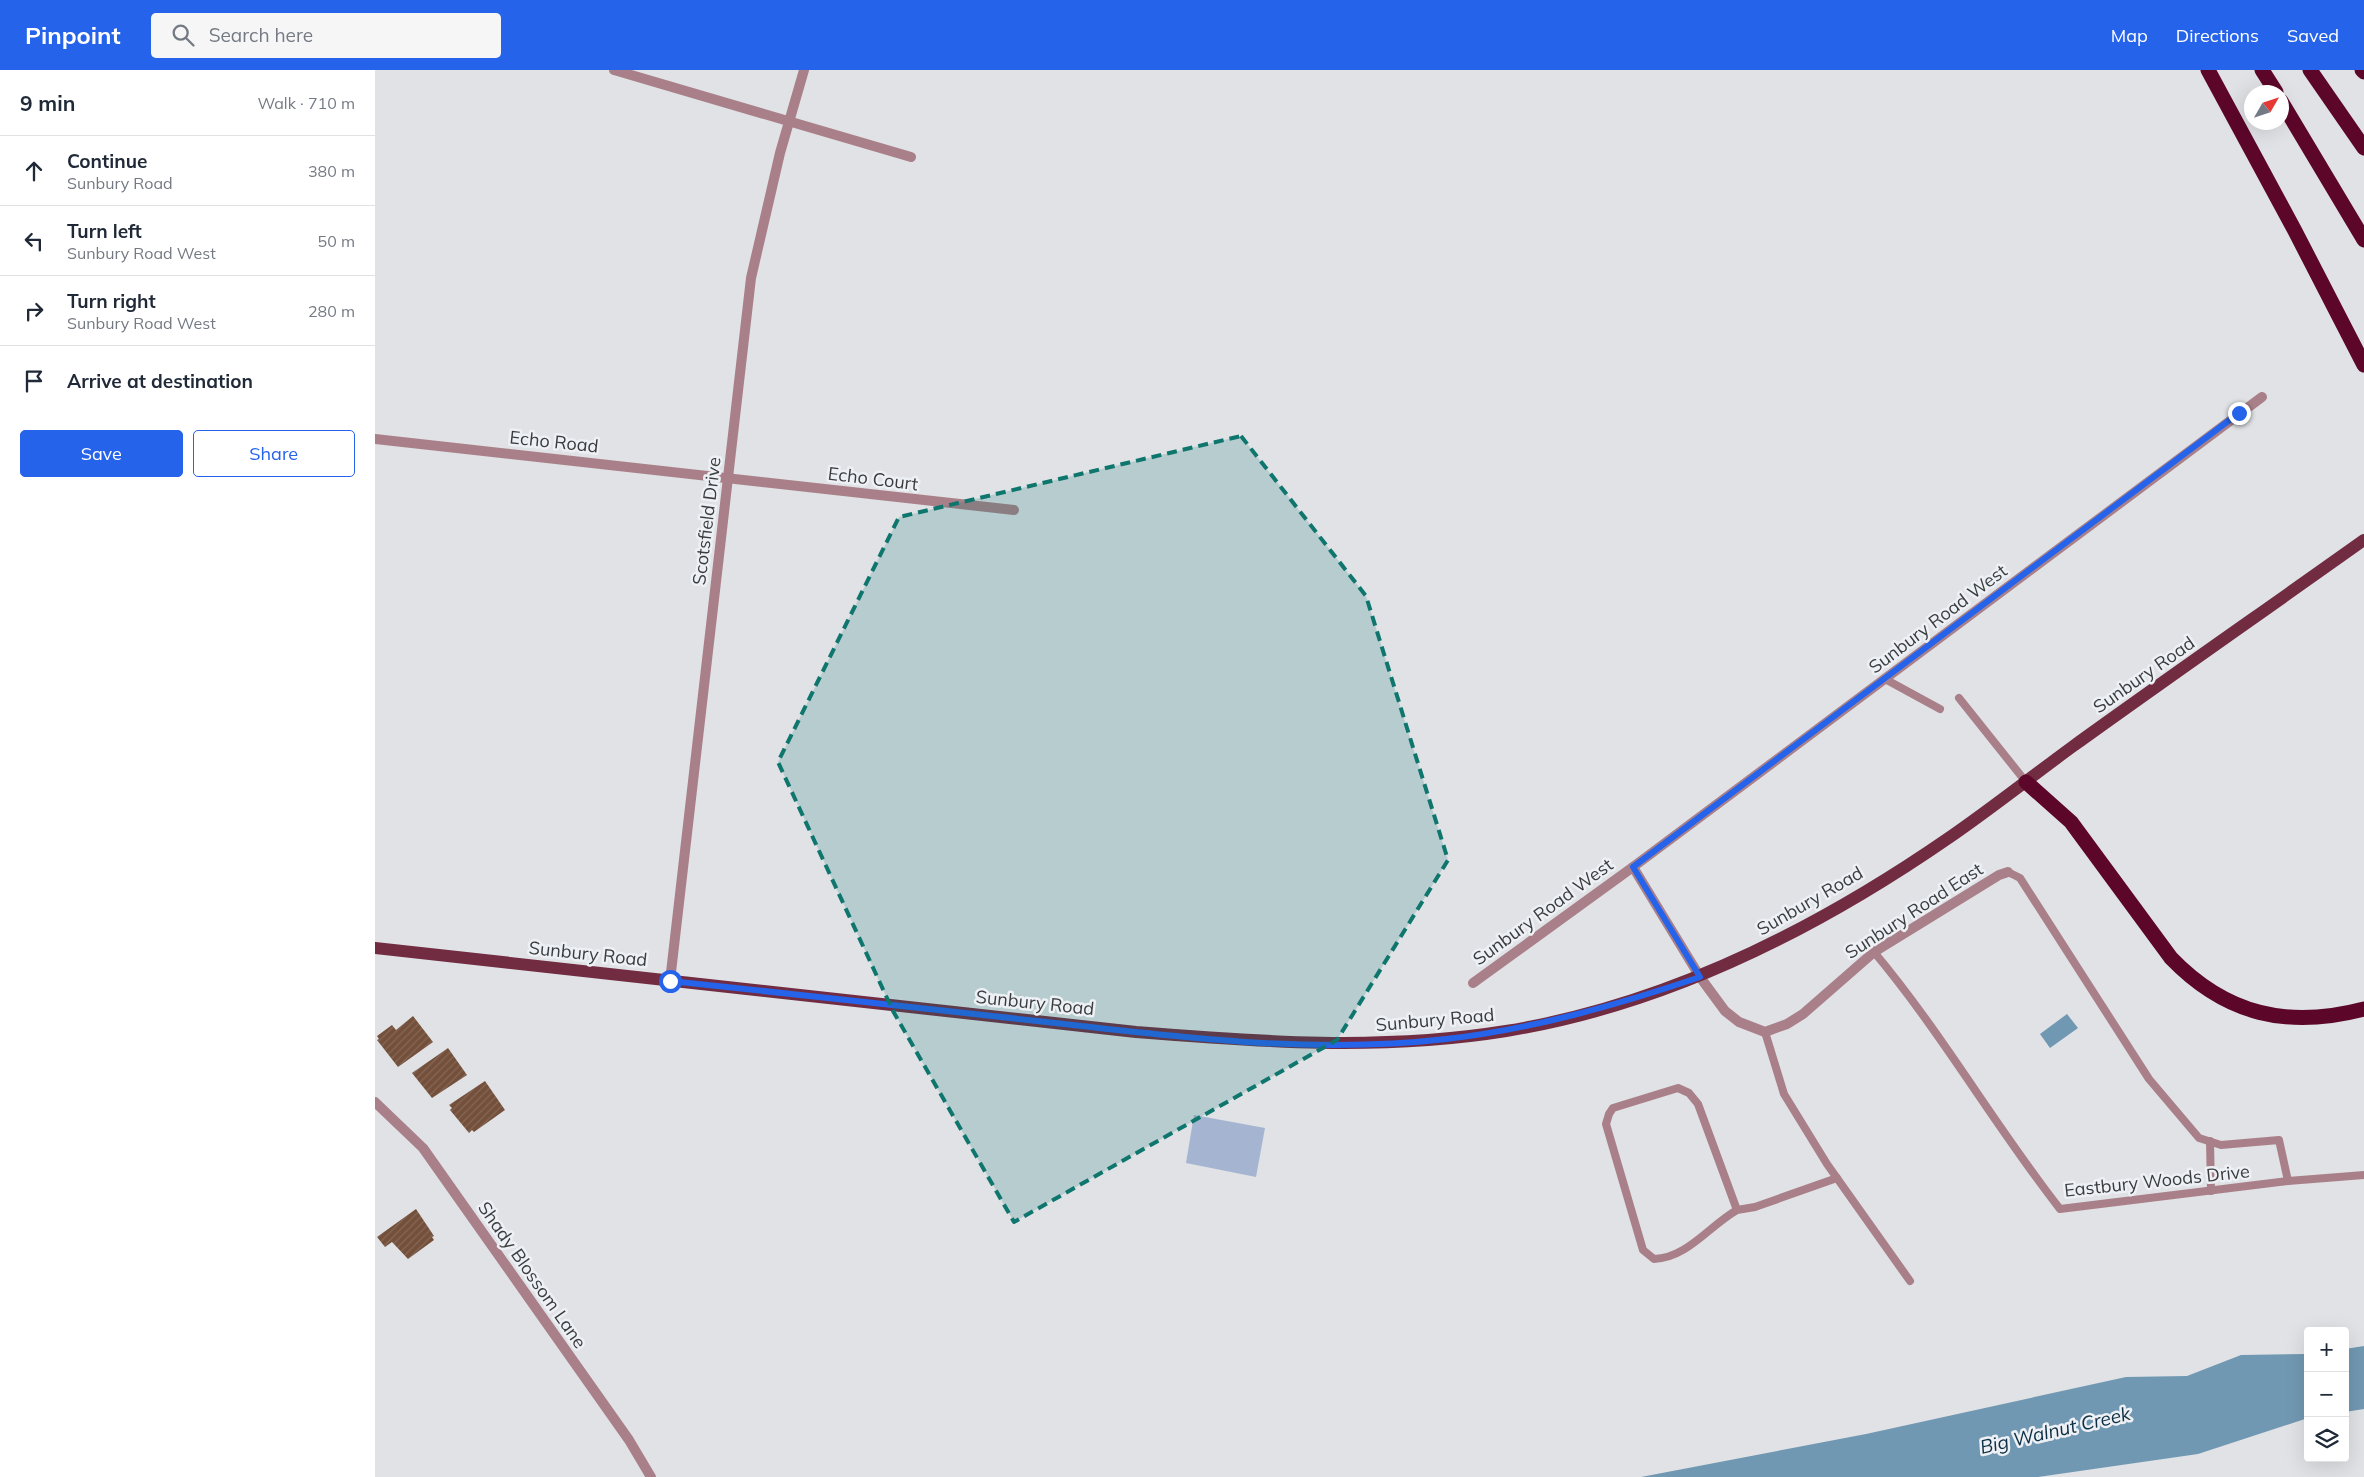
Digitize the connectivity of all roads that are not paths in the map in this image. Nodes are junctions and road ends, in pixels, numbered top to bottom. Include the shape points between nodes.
1 (614, 70) edge
2 (804, 70) edge
3 (2208, 70) edge
4 (2262, 70) edge
5 (2310, 70) edge
6 (2272, 85) edge
7 (2289, 114) edge
8 (790, 121) junction
9 (2364, 148) edge
10 (911, 157) dead end
11 (2364, 240) edge
12 (2364, 365) edge
13 (2262, 397) dead end
14 (375, 439) edge
15 (729, 479) junction
16 (1014, 510) dead end
17 (2364, 540) edge
18 (1885, 679) junction
19 (1959, 698) dead end
20 (1940, 709) dead end
21 (2026, 782) junction
22 (1633, 867) junction
23 (2008, 872) joint
24 (375, 948) edge
25 (1874, 952) junction
26 (1700, 977) junction
27 (670, 981) junction
28 (1473, 983) dead end
29 (2364, 1010) edge
30 (1765, 1032) junction
31 (375, 1102) edge
32 (2210, 1141) junction
33 (2364, 1175) edge
34 (1837, 1178) junction
35 (2288, 1181) junction
36 (2211, 1191) junction
37 (1737, 1210) junction
38 (1910, 1281) dead end
39 (651, 1477) edge

1 - 8 street
2 - 8 street, Scotsfield Drive
3 - 12 highway
4 - 6 highway
5 - 9 highway
7 - 11 highway
8 - 10 street
8 - 15 street, Scotsfield Drive via 751,278
13 - 18 street, Sunbury Road West
14 - 15 street, Echo Road
15 - 16 street, Echo Court
15 - 27 street, Scotsfield Drive
17 - 21 main road, Sunbury Road
18 - 20 lane
18 - 22 street, Sunbury Road West
19 - 21 lane
21 - 26 main road, Sunbury Road via 1948,838 1860,893 1764,948
21 - 29 highway via 2071,822 2171,958 2212,992 2241,1007 2276,1017 2321,1018
22 - 26 street, Sunbury Road West
22 - 28 street, Sunbury Road West
23 - 25 street, Sunbury Road East
23 - 32 lane via 2020,878 2149,1079 2199,1138
24 - 27 main road, Sunbury Road
25 - 30 street, Sunbury Road East via 1803,1014
25 - 36 lane, Eastbury Woods Drive via 1908,993 2029,1170 2060,1209
26 - 27 main road, Sunbury Road via 1607,1007 1509,1030 1407,1042 1307,1044 1136,1032
26 - 30 street via 1730,1016 1750,1028
30 - 34 lane via 1784,1094
31 - 39 street, Shady Blossom Lane via 423,1148 629,1440
32 - 35 lane via 2221,1145 2279,1140
32 - 36 lane
33 - 35 lane, Eastbury Woods Drive
34 - 37 lane via 1755,1207
34 - 38 lane
35 - 36 lane, Eastbury Woods Drive
37 - 37 lane via 1698,1104 1689,1093 1678,1088 1613,1108 1606,1124 1643,1250 1654,1259 1667,1259 1686,1249

